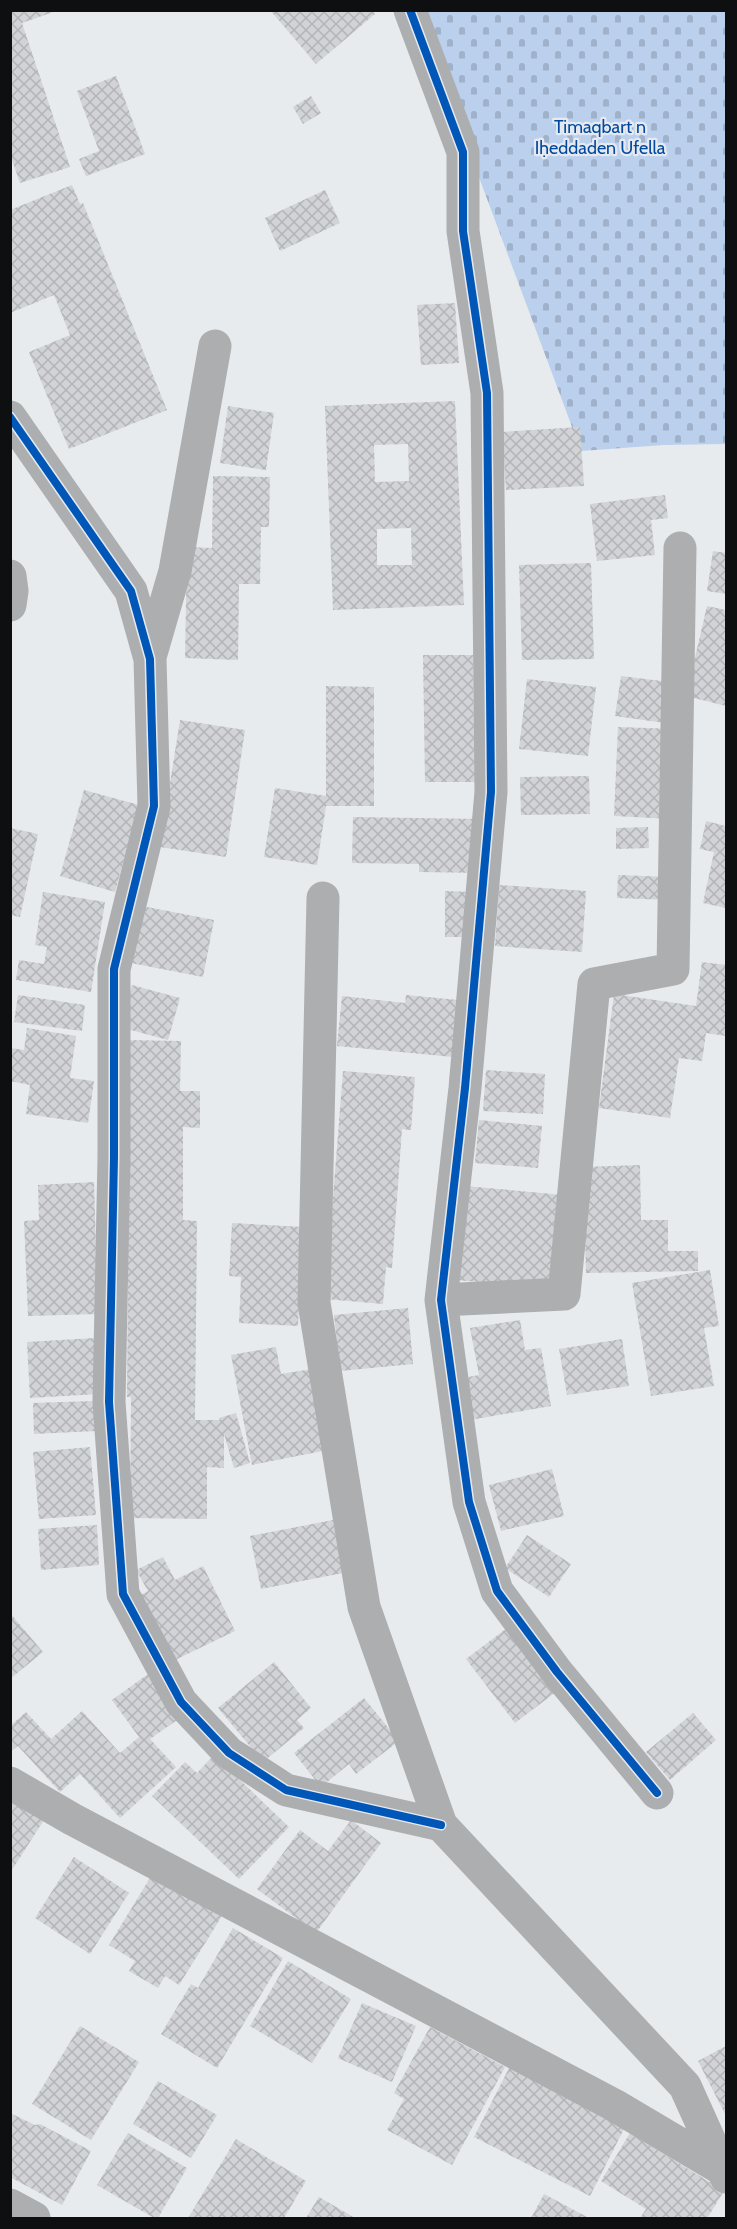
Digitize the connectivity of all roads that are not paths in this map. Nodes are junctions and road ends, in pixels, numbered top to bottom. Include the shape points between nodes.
1 (410, 10) edge
2 (215, 346) dead end
3 (10, 417) edge
4 (680, 548) dead end
5 (10, 576) edge
6 (10, 605) edge
7 (150, 659) junction
8 (322, 898) dead end
9 (441, 1300) junction
10 (10, 1783) edge
11 (657, 1793) dead end
12 (441, 1825) junction
13 (724, 2173) edge
14 (10, 2205) edge
15 (34, 2218) edge

1 - 9 street via 463,152 463,231 487,393 491,792 465,1088
2 - 7 street via 175,571
3 - 7 street via 131,591
4 - 9 street via 674,969 594,984 564,1294
5 - 6 street
7 - 12 street via 153,806 114,969 109,1402 123,1594 181,1702 229,1753 286,1790
8 - 12 street via 314,1303 364,1607
9 - 11 street via 469,1502 497,1591 556,1672
10 - 13 street via 614,2105
12 - 13 street via 685,2086
14 - 15 street

